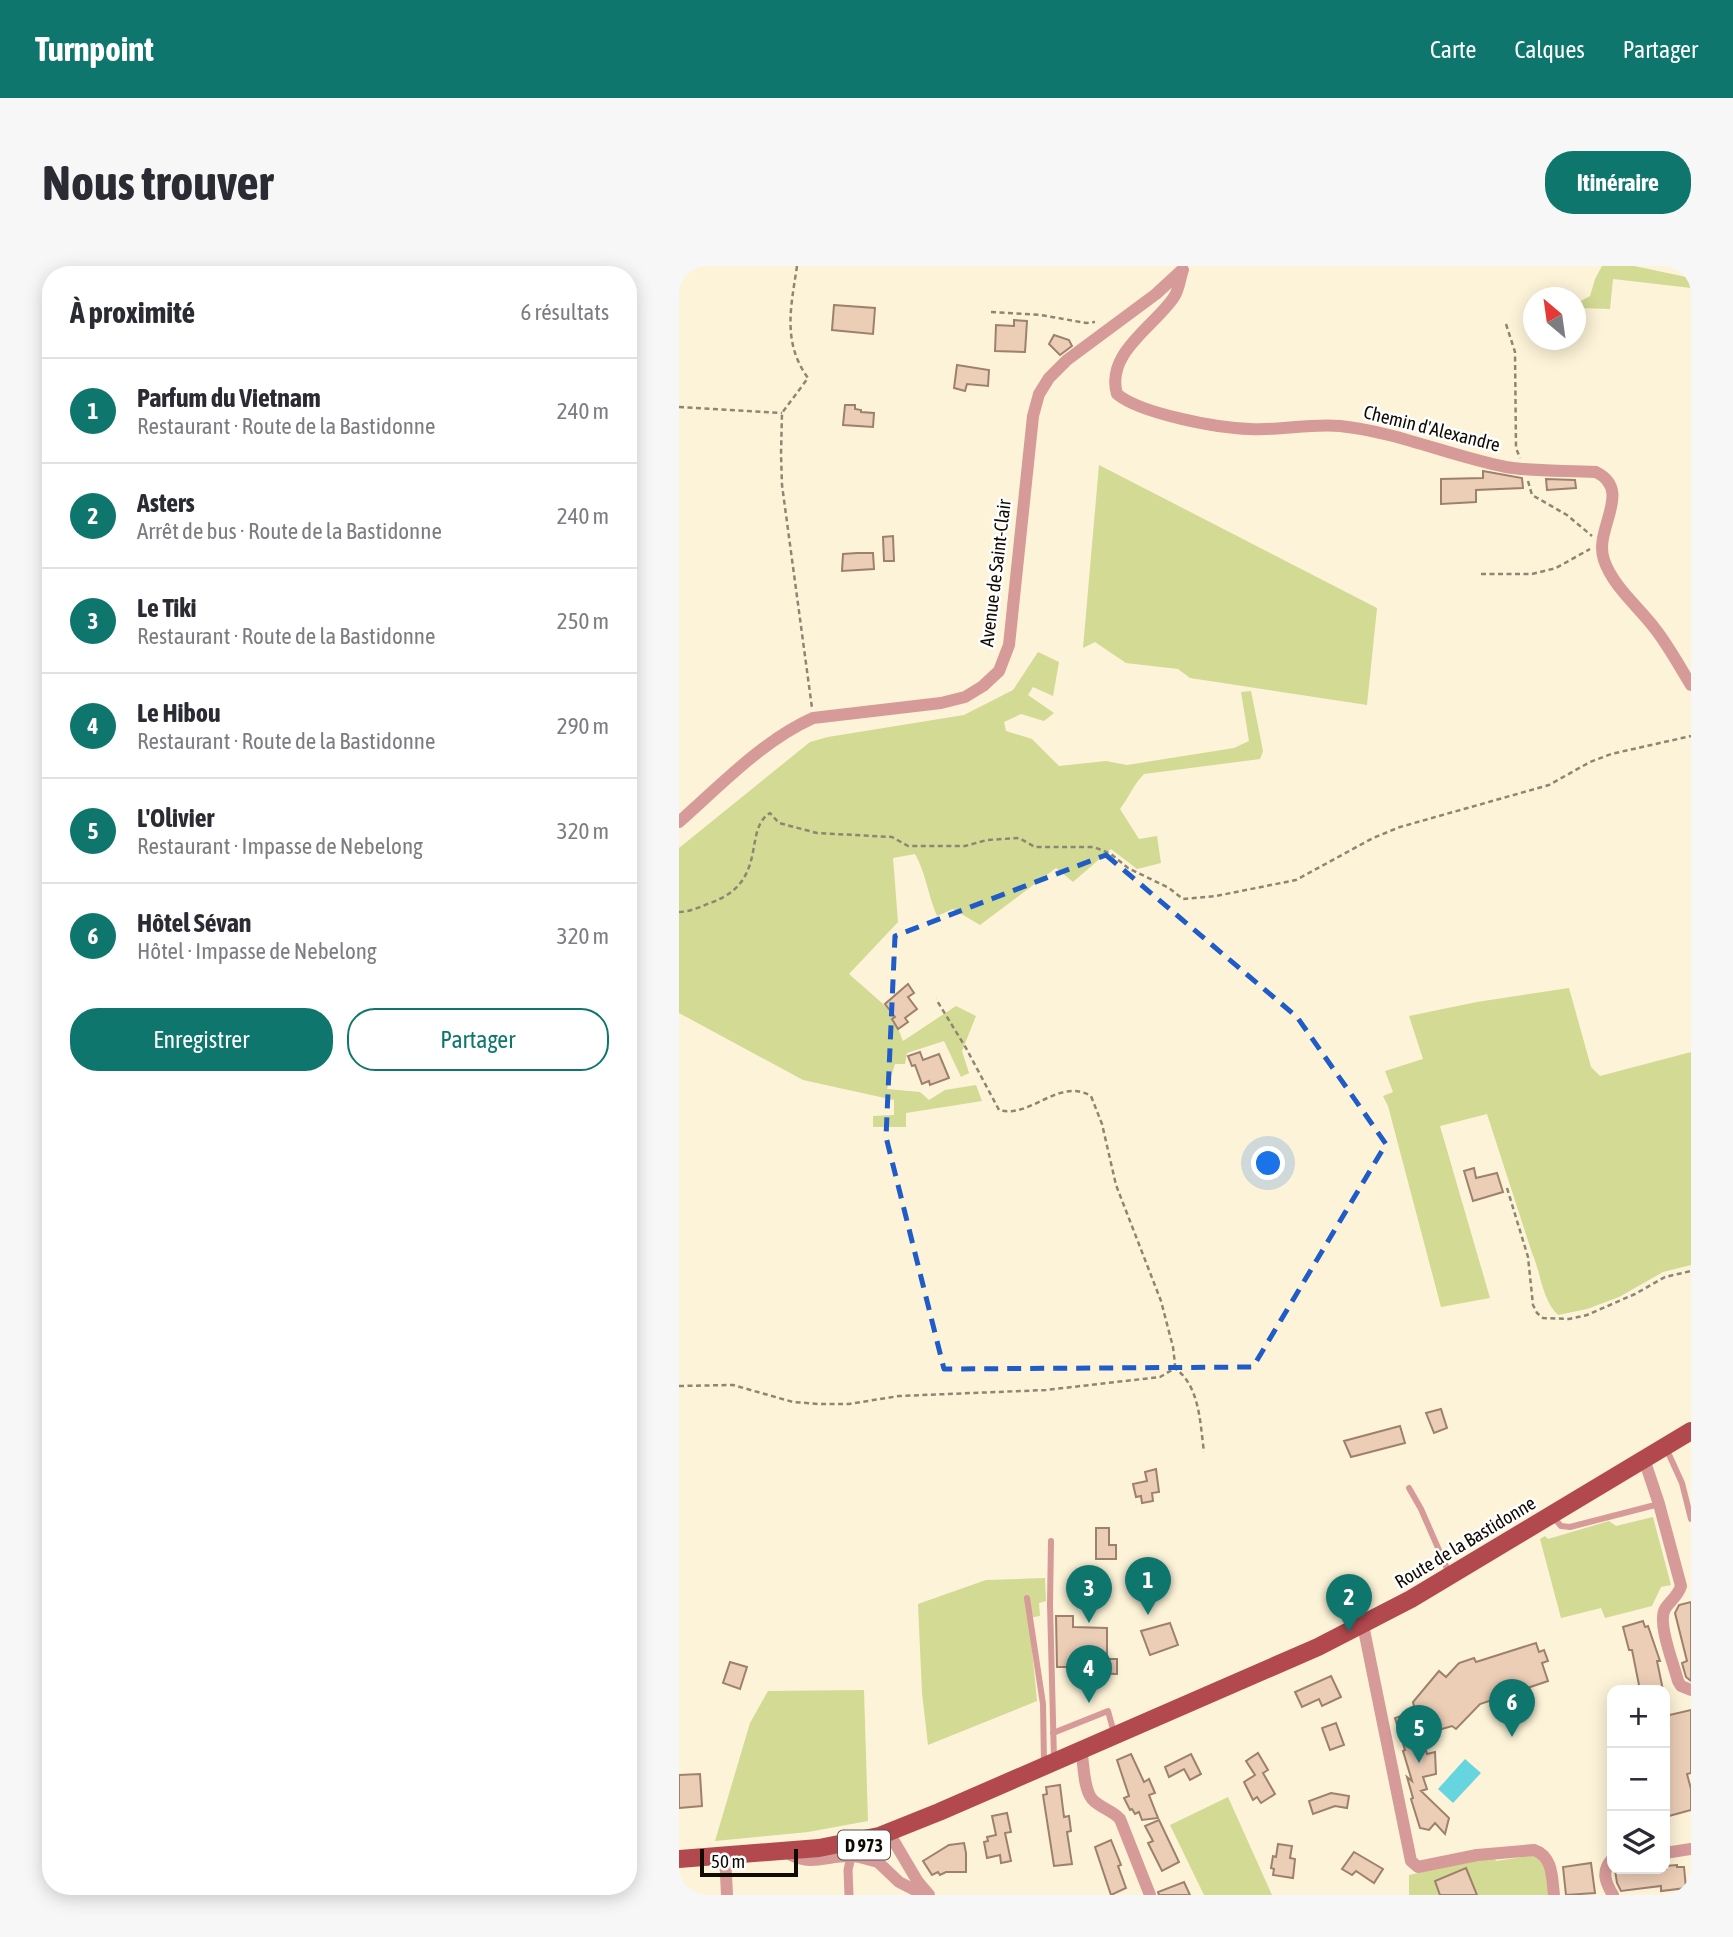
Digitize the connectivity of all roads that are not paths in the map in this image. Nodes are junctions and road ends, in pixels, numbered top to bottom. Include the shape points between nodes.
1 (1185, 268) edge
2 (1691, 685) edge
3 (679, 822) edge
4 (1691, 1431) edge
5 (1665, 1447) junction
6 (1644, 1460) junction
7 (1409, 1488) dead end
8 (1659, 1504) junction
9 (1551, 1514) junction
10 (1691, 1519) edge
11 (1051, 1541) dead end
12 (1450, 1575) junction
13 (1027, 1598) dead end
14 (1363, 1625) junction
15 (1691, 1690) edge
16 (1053, 1732) junction
17 (1114, 1734) junction
18 (1081, 1749) junction
19 (1049, 1763) junction
20 (1022, 1775) junction
21 (884, 1838) junction
22 (1691, 1849) edge
23 (852, 1852) junction
24 (1670, 1852) edge
25 (744, 1854) junction
26 (725, 1855) junction
27 (679, 1859) edge
28 (878, 1862) junction
29 (1607, 1865) edge
30 (727, 1895) edge
31 (849, 1895) edge
32 (927, 1895) edge
33 (1150, 1895) edge
34 (1554, 1895) edge
35 (1613, 1895) edge

1 - 2 street, Chemin d'Alexandre via 1176,295 1142,331 1115,372 1117,394 1157,412 1229,427 1339,426 1383,433 1503,466 1597,472 1607,477 1614,499 1601,545 1604,560
1 - 3 street, Avenue de Saint-Clair via 1067,360 1039,394 1009,645 999,671 965,697 813,718 777,737
4 - 5 main road, Route de la Bastidonne / D 973
5 - 6 main road, Route de la Bastidonne / D 973
5 - 10 lane via 1682,1483
6 - 8 street
6 - 9 main road, Route de la Bastidonne / D 973
7 - 12 lane
8 - 9 lane via 1570,1527 1561,1526
8 - 15 street via 1681,1587 1664,1609 1663,1625 1678,1681
9 - 12 main road, Route de la Bastidonne / D 973
11 - 16 lane
12 - 14 main road, Route de la Bastidonne / D 973
13 - 19 lane
14 - 17 main road, Route de la Bastidonne / D 973
14 - 34 street via 1411,1861 1418,1867 1534,1850 1547,1858
16 - 17 lane via 1108,1711
16 - 19 lane
17 - 18 main road, Route de la Bastidonne / D 973
18 - 19 main road, Route de la Bastidonne / D 973
18 - 33 street via 1088,1793 1120,1819
19 - 20 main road, Route de la Bastidonne / D 973
20 - 21 main road, Route de la Bastidonne / D 973
20 - 21 main road, Route de la Bastidonne / D 973 via 975,1801
21 - 23 main road, Route de la Bastidonne / D 973
21 - 25 main road, Route de la Bastidonne / D 973
21 - 28 street
21 - 32 street
22 - 24 street
23 - 25 main road, Route de la Bastidonne / D 973 via 779,1857
23 - 28 street
23 - 31 street
25 - 26 main road, Route de la Bastidonne / D 973
26 - 27 main road, Route de la Bastidonne / D 973
26 - 30 street
28 - 32 street via 899,1882
29 - 35 street via 1604,1875

